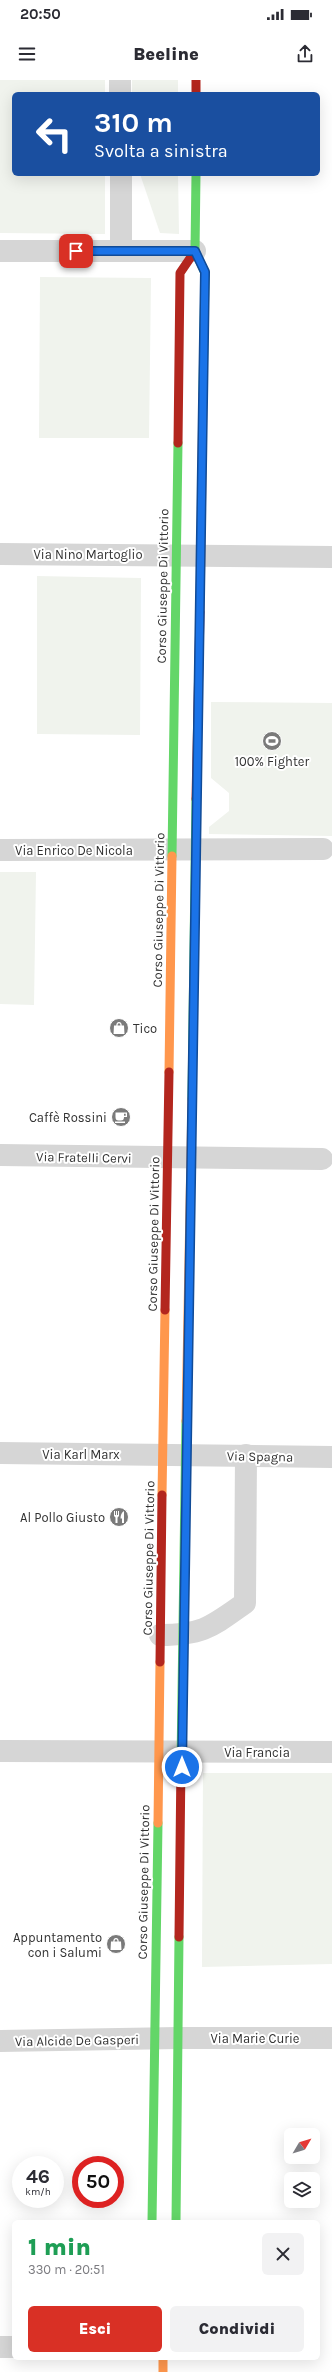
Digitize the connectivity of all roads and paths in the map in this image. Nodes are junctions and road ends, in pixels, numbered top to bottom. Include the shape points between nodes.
1 (120, 80) edge
2 (196, 80) edge
3 (120, 92) edge
4 (196, 92) edge
5 (121, 176) edge
6 (196, 176) edge
7 (0, 251) edge
8 (121, 251) junction
9 (195, 251) junction
10 (0, 554) edge
11 (200, 554) junction
12 (176, 555) junction
13 (332, 556) edge
14 (196, 849) junction
15 (323, 849) dead end
16 (0, 850) edge
17 (172, 850) junction
18 (0, 1156) edge
19 (167, 1158) junction
20 (192, 1158) junction
21 (322, 1159) dead end
22 (0, 1453) edge
23 (162, 1454) junction
24 (187, 1454) junction
25 (246, 1455) junction
26 (332, 1457) edge
27 (160, 1635) junction
28 (184, 1635) junction
29 (0, 1752) edge
30 (157, 1752) junction
31 (181, 1752) junction
32 (332, 1752) edge
33 (154, 2038) junction
34 (178, 2038) junction
35 (332, 2038) edge
36 (0, 2041) edge
37 (152, 2220) edge
38 (176, 2220) edge
39 (0, 2347) edge
40 (12, 2347) edge
41 (163, 2360) edge
42 (163, 2372) edge

1 - 3 street
2 - 4 main road
5 - 8 street
6 - 9 main road
7 - 8 street
8 - 9 street
9 - 11 main road via 205,272
9 - 12 main road, Corso Giuseppe Di Vittorio via 180,273
10 - 12 street, Via Nino Martoglio
11 - 12 street, Via Nino Martoglio
11 - 13 street, Via Nino Martoglio
11 - 14 main road
12 - 17 main road, Corso Giuseppe Di Vittorio
14 - 15 street, Via Enrico De Nicola
14 - 17 street, Via Enrico De Nicola
14 - 20 main road
16 - 17 street, Via Enrico De Nicola
17 - 19 main road, Corso Giuseppe Di Vittorio
18 - 19 street, Via Fratelli Cervi
19 - 20 street, Via Fratelli Cervi
19 - 23 main road, Corso Giuseppe Di Vittorio
20 - 21 street, Via Fratelli Cervi
20 - 24 main road
22 - 23 street, Via Karl Marx
23 - 24 street, Via Karl Marx
23 - 27 main road, Corso Giuseppe Di Vittorio
24 - 25 street, Via Spagna
24 - 28 main road
25 - 26 street, Via Spagna
25 - 28 street via 245,1604 209,1628
27 - 28 street
27 - 30 main road, Corso Giuseppe Di Vittorio
28 - 31 main road
29 - 30 street, Via Francia
30 - 31 street, Via Francia
30 - 33 main road, Corso Giuseppe Di Vittorio
31 - 32 street, Via Francia
31 - 34 main road
33 - 34 street, Via Marie Curie
33 - 36 street, Via Alcide De Gasperi
33 - 37 main road, Corso Giuseppe Di Vittorio
34 - 35 street, Via Marie Curie
34 - 38 main road
39 - 40 street
41 - 42 main road

